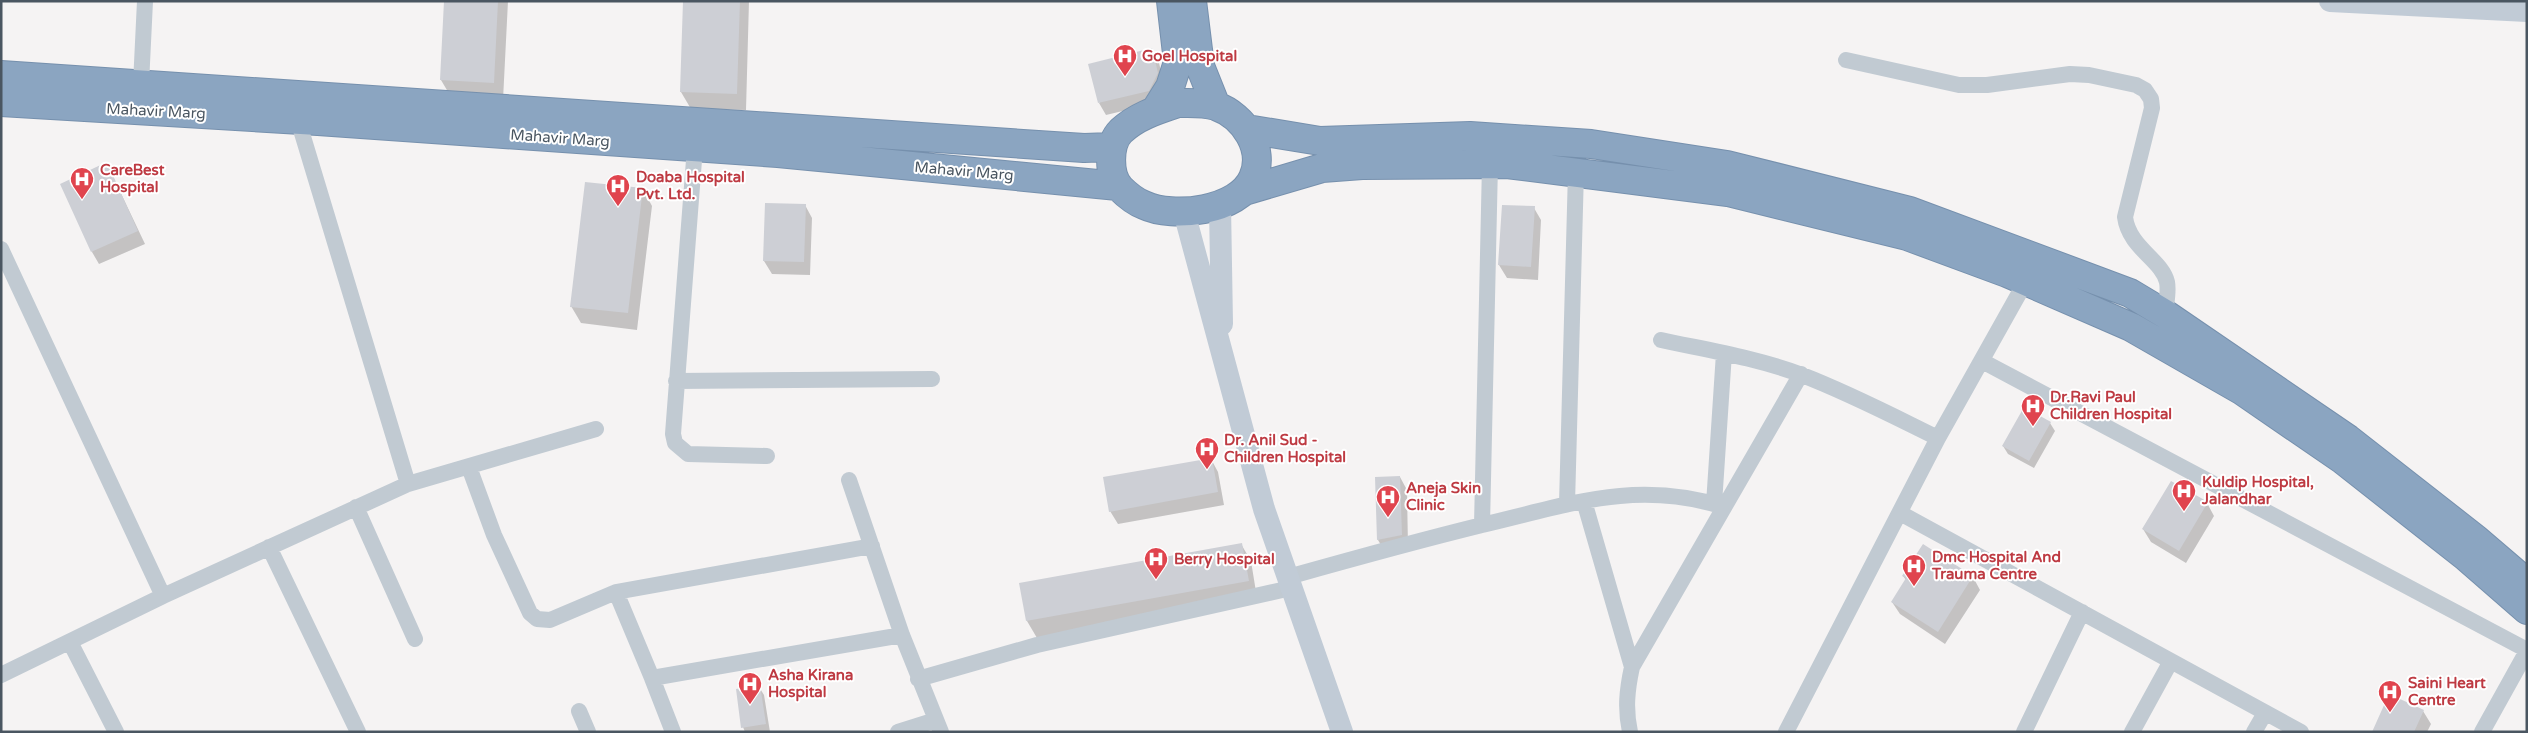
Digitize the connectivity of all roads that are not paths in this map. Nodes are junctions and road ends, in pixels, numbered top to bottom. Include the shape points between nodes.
1 (145, 1) edge
2 (1171, 1) edge
3 (1192, 1) edge
4 (2330, 1) edge
5 (2527, 11) edge
6 (1846, 60) dead end
7 (1, 75) edge
8 (141, 84) junction
9 (1, 102) edge
10 (1216, 106) junction
11 (1154, 111) junction
12 (298, 120) junction
13 (1247, 129) junction
14 (695, 147) junction
15 (1112, 148) junction
16 (1490, 164) junction
17 (1576, 171) junction
18 (1118, 186) junction
19 (1244, 191) junction
20 (1220, 205) junction
21 (1184, 212) junction
22 (1, 249) edge
23 (8, 280) edge
24 (2026, 281) junction
25 (2165, 314) junction
26 (1661, 340) dead end
27 (1724, 353) junction
28 (1982, 361) junction
29 (1223, 362) junction
30 (1801, 374) junction
31 (932, 379) dead end
32 (676, 381) junction
33 (596, 429) dead end
34 (1938, 438) junction
35 (767, 456) dead end
36 (469, 467) junction
37 (849, 480) dead end
38 (408, 484) junction
39 (1584, 502) junction
40 (1566, 504) junction
41 (1719, 505) junction
42 (356, 507) junction
43 (1900, 512) junction
44 (1482, 525) junction
45 (872, 546) junction
46 (269, 547) junction
47 (1289, 582) junction
48 (2527, 583) edge
49 (616, 592) junction
50 (163, 596) junction
51 (2527, 610) edge
52 (2082, 612) junction
53 (902, 635) junction
54 (415, 639) dead end
55 (70, 642) junction
56 (2527, 650) edge
57 (2171, 661) junction
58 (1632, 667) junction
59 (1, 675) edge
60 (652, 678) junction
61 (918, 679) junction
62 (579, 711) dead end
63 (2265, 712) junction
64 (938, 726) edge
65 (116, 732) edge
66 (358, 732) edge
67 (588, 732) edge
68 (673, 732) edge
69 (898, 732) edge
70 (1342, 732) edge
71 (1630, 732) edge
72 (1786, 732) edge
73 (2024, 732) edge
74 (2132, 732) edge
75 (2254, 732) edge
76 (2300, 732) edge
77 (2482, 732) edge

1 - 8 street
2 - 11 highway via 1178,62 1170,87
3 - 10 highway via 1200,66
4 - 5 main road
6 - 25 street via 1959,85 2070,74 2089,75 2144,90 2151,99 2152,108 2125,217 2132,238 2164,274 2167,282
7 - 8 highway, Mahavir Marg
8 - 15 highway, Mahavir Marg via 770,128
9 - 12 highway, Mahavir Marg
10 - 11 highway via 1178,103
10 - 13 highway via 1234,115
11 - 15 highway via 1136,119 1119,133
12 - 14 highway, Mahavir Marg
12 - 38 street
13 - 19 highway via 1255,147 1256,162 1253,179
13 - 25 highway via 1320,141 1470,136 1591,144 1727,165 1910,211 2130,293
14 - 18 highway, Mahavir Marg
14 - 32 street
15 - 18 highway via 1111,165
16 - 17 highway
16 - 19 highway via 1322,168
16 - 44 street
17 - 24 highway via 1728,192 1908,236
17 - 40 street
18 - 21 highway via 1144,206 1171,213
19 - 20 highway
20 - 21 highway
20 - 29 main road
21 - 29 main road
22 - 23 street
23 - 50 street
24 - 28 street
24 - 51 highway via 2131,327 2241,390 2343,460 2465,556
25 - 48 highway via 2348,439
26 - 27 street
27 - 30 street
27 - 41 street
28 - 34 street
28 - 56 street
29 - 47 main road via 1264,509
30 - 34 street
30 - 41 street
31 - 32 street
32 - 35 street via 673,434 675,444 681,450 688,454
33 - 36 street
34 - 43 street
36 - 38 street
36 - 49 street via 494,535 530,613 537,619 550,620
37 - 45 street
38 - 42 street
39 - 40 street
39 - 41 street via 1659,493 1698,498
39 - 58 street
40 - 44 street
41 - 58 street
42 - 46 street
42 - 54 street
43 - 52 street
43 - 72 street
44 - 47 street
45 - 49 street
45 - 53 street
46 - 50 street
46 - 66 street
47 - 61 street via 1037,645
47 - 70 main road
49 - 60 street
50 - 55 street
52 - 57 street
52 - 73 street
53 - 60 street
53 - 61 street
55 - 59 street
55 - 65 street
56 - 77 street
57 - 63 street
57 - 74 street
58 - 71 street via 1626,694
60 - 68 street
61 - 64 street
62 - 67 street
63 - 75 street
63 - 76 street
64 - 69 street

